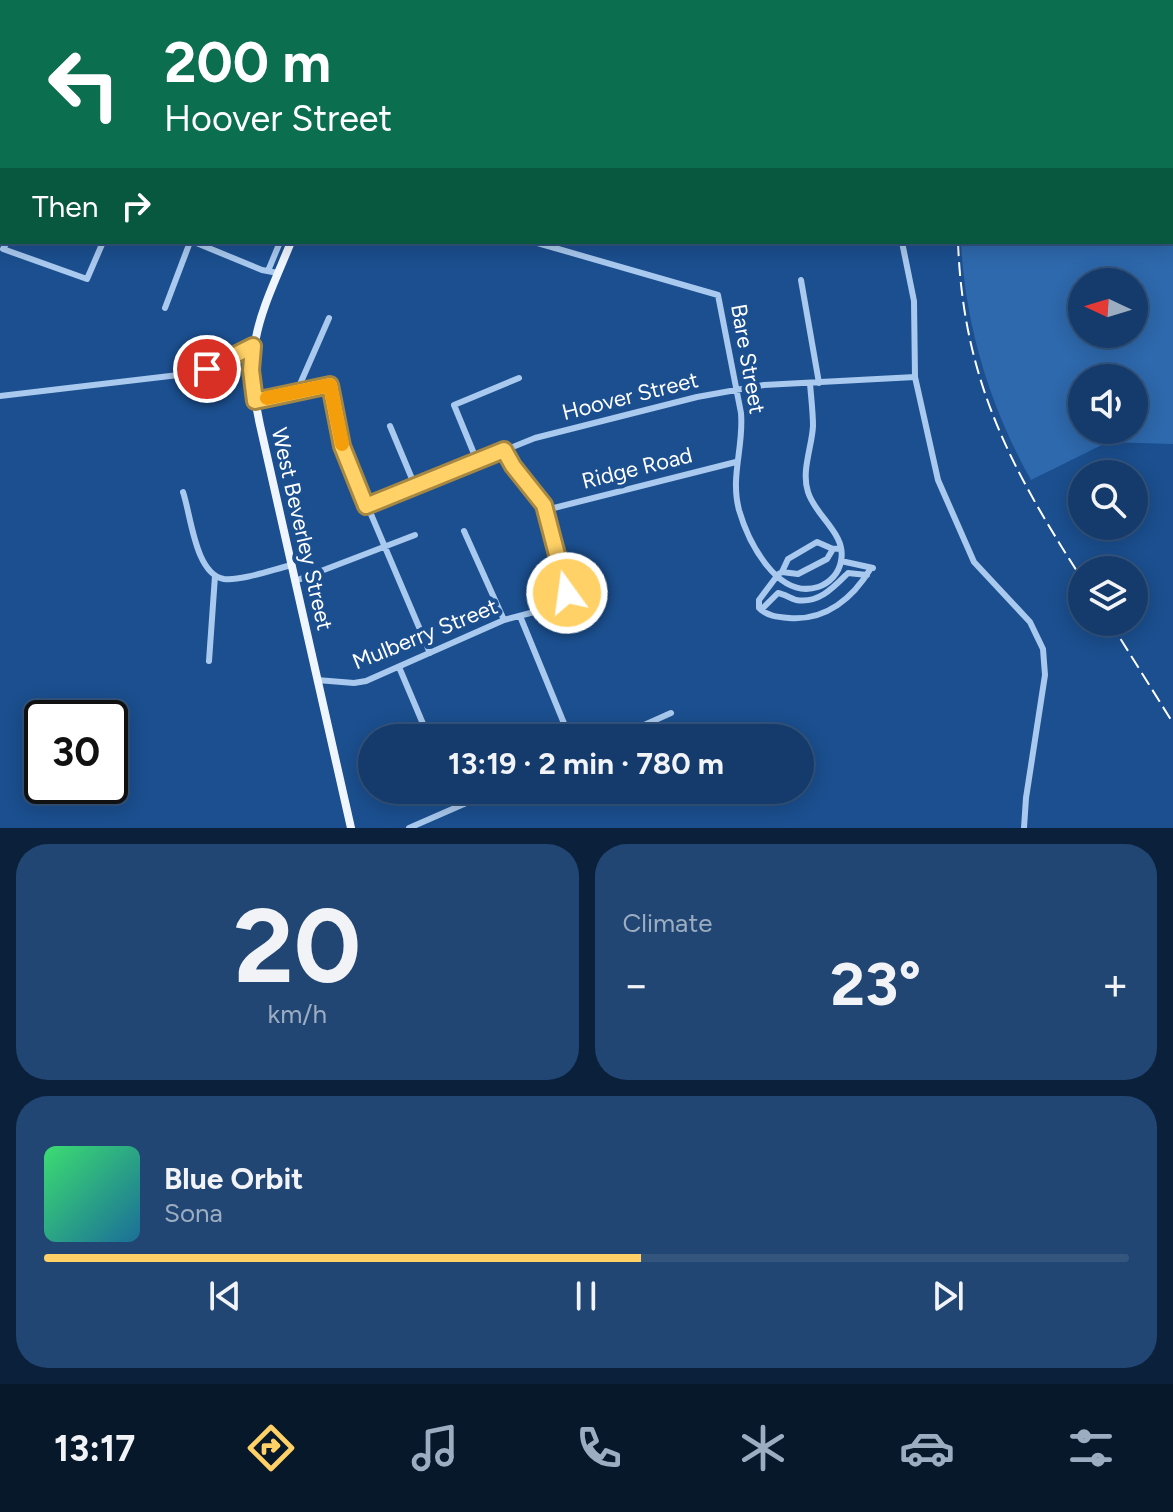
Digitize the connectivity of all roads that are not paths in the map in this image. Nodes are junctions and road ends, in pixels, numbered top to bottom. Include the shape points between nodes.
1 (102, 244) edge
2 (191, 244) edge
3 (197, 244) edge
4 (280, 244) edge
5 (290, 244) edge
6 (541, 244) edge
7 (569, 244) edge
8 (902, 244) edge
9 (5, 245) edge
10 (567, 251) junction
11 (273, 272) junction
12 (801, 280) dead end
13 (165, 308) dead end
14 (329, 318) dead end
15 (253, 346) junction
16 (915, 377) junction
17 (519, 378) dead end
18 (810, 383) junction
19 (819, 383) junction
20 (736, 388) junction
21 (297, 391) junction
22 (0, 396) edge
23 (255, 401) junction
24 (390, 426) dead end
25 (504, 450) junction
26 (477, 461) junction
27 (736, 462) junction
28 (415, 486) junction
29 (183, 492) dead end
30 (366, 506) junction
31 (546, 510) junction
32 (464, 531) dead end
33 (415, 535) dead end
34 (384, 547) junction
35 (837, 549) junction
36 (841, 561) junction
37 (292, 565) junction
38 (779, 574) junction
39 (867, 575) junction
40 (215, 576) junction
41 (295, 581) junction
42 (590, 592) dead end
43 (563, 602) junction
44 (761, 610) junction
45 (520, 616) junction
46 (504, 620) junction
47 (430, 653) junction
48 (209, 661) dead end
49 (399, 667) junction
50 (317, 680) junction
51 (671, 713) dead end
52 (423, 724) edge
53 (564, 724) edge
54 (646, 724) edge
55 (464, 804) edge
56 (459, 806) joint
57 (351, 828) edge
58 (409, 828) edge
59 (1024, 828) edge

1 - 9 street via 87,279
2 - 13 street
3 - 11 street
4 - 11 street, West Beverley Street
5 - 11 main road, West Beverley Street
6 - 10 street
7 - 10 street
8 - 16 street via 914,301
10 - 20 street, Bare Street via 718,295
11 - 15 main road, West Beverley Street
12 - 19 street
14 - 21 street
15 - 22 street via 187,374
15 - 23 main road, West Beverley Street
16 - 19 street, Hoover Street
16 - 59 street via 937,475 964,542 980,571 1033,625 1043,649 1045,675
17 - 26 street via 454,405
18 - 19 street, Hoover Street
18 - 20 street, Hoover Street
18 - 35 street via 813,425 806,483 816,511 836,535
20 - 25 street, Hoover Street
20 - 27 street, Bare Street via 742,431
21 - 23 street
21 - 30 street via 330,385 342,446
23 - 37 main road, West Beverley Street
24 - 28 street
25 - 26 street, Hoover Street
25 - 31 street
26 - 28 street, Hoover Street
27 - 31 street, Ridge Road
27 - 38 street, Bare Street via 740,513 759,552
28 - 30 street, Hoover Street
29 - 40 street via 202,563
30 - 34 street
31 - 43 street via 567,593
32 - 46 street
33 - 34 street
34 - 41 street
34 - 47 street
35 - 36 street
35 - 38 street via 798,574
35 - 38 street via 817,542 788,559
36 - 38 street via 835,576 818,587 795,587
36 - 39 street via 873,568
37 - 40 street via 230,579
37 - 41 main road, West Beverley Street
38 - 44 street via 759,600
39 - 44 street via 850,597 818,615 785,618
39 - 44 street via 848,573 830,591 811,599 778,593
40 - 48 street
41 - 50 main road, West Beverley Street
42 - 43 street, Mulberry Street
43 - 45 street, Mulberry Street
45 - 46 street, Mulberry Street
45 - 53 street
46 - 47 street, Mulberry Street
47 - 49 street, Mulberry Street
49 - 50 street, Mulberry Street via 361,683
49 - 52 street
50 - 57 main road, West Beverley Street
51 - 54 street
55 - 56 street
56 - 58 street

